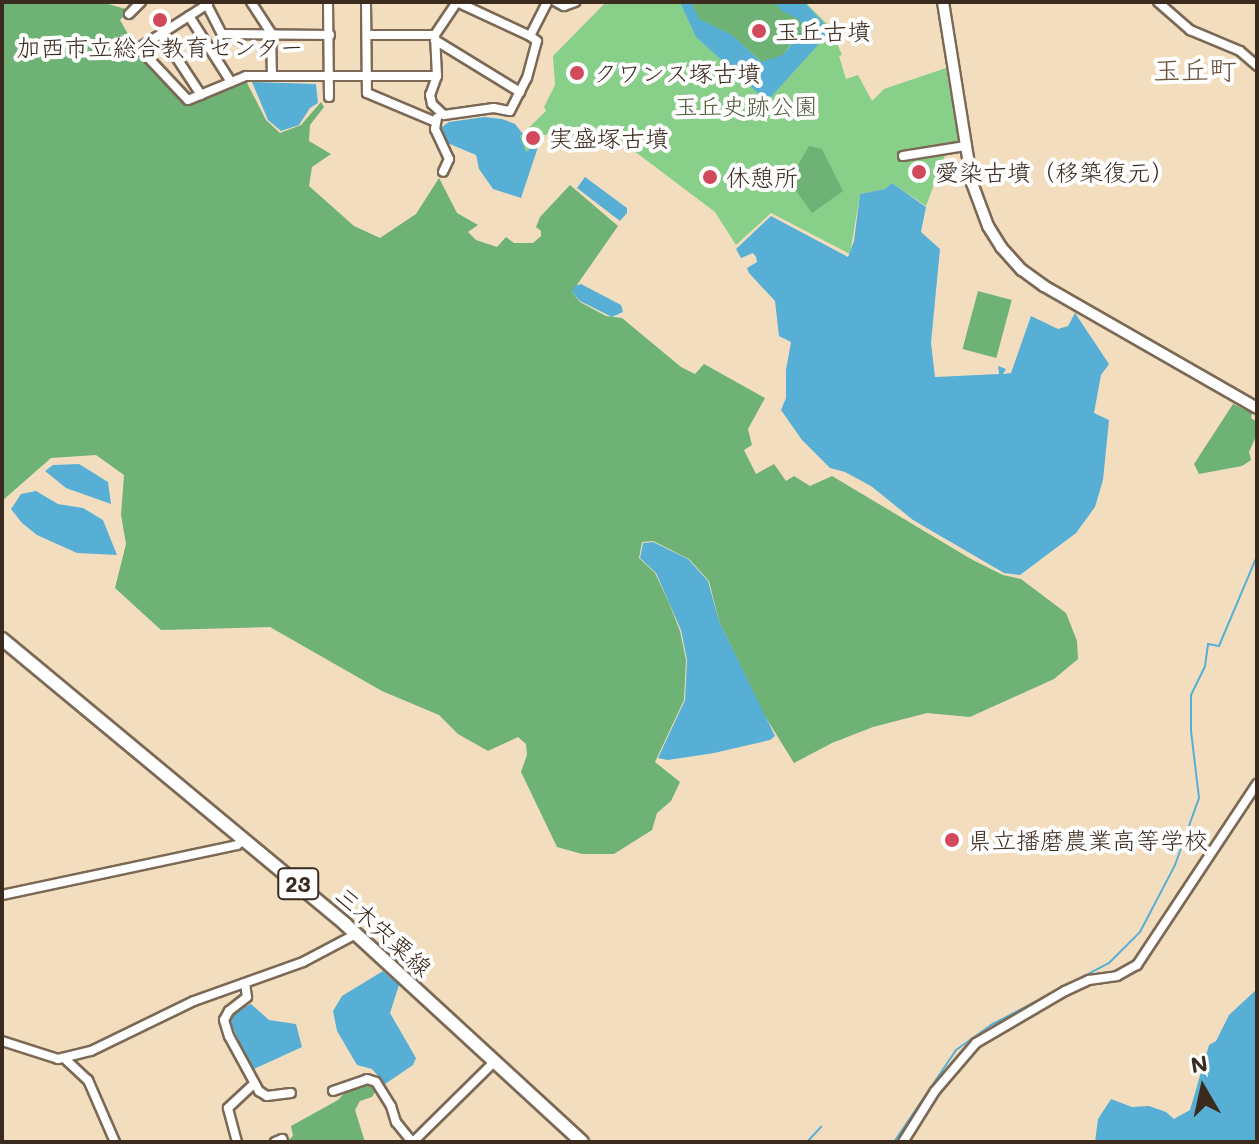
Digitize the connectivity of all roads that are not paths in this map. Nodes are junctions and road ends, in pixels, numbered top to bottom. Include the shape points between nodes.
1 (141, 2) edge
2 (251, 2) edge
3 (328, 2) edge
4 (366, 2) edge
5 (457, 2) edge
6 (547, 2) edge
7 (556, 2) edge
8 (575, 2) edge
9 (943, 2) edge
10 (1158, 2) edge
11 (207, 3) edge
12 (129, 14) dead end
13 (189, 16) junction
14 (271, 33) junction
15 (161, 34) junction
16 (330, 35) junction
17 (367, 35) junction
18 (530, 36) junction
19 (435, 38) junction
20 (1257, 66) edge
21 (329, 75) junction
22 (366, 75) junction
23 (272, 76) junction
24 (437, 76) junction
25 (231, 82) junction
26 (520, 92) junction
27 (201, 95) junction
28 (329, 97) dead end
29 (437, 117) junction
30 (965, 146) junction
31 (903, 156) dead end
32 (443, 172) dead end
33 (1257, 408) edge
34 (2, 639) edge
35 (1257, 784) edge
36 (245, 839) junction
37 (2, 895) edge
38 (356, 934) junction
39 (245, 983) junction
40 (2, 1041) edge
41 (64, 1058) junction
42 (494, 1062) junction
43 (254, 1084) junction
44 (333, 1091) dead end
45 (291, 1093) dead end
46 (424, 1138) edge
47 (115, 1142) edge
48 (237, 1142) edge
49 (275, 1142) edge
50 (283, 1142) edge
51 (412, 1142) edge
52 (582, 1142) edge
53 (903, 1142) edge

1 - 12 street
2 - 14 street
3 - 16 street
4 - 17 street
5 - 18 street
5 - 19 street
6 - 18 street
7 - 8 street
9 - 30 street
10 - 20 street via 1190,30 1240,51
11 - 13 street
11 - 14 street via 222,34
13 - 15 street
13 - 25 street
14 - 16 street
14 - 23 street
15 - 27 street
15 - 27 street via 139,48 188,100
16 - 21 street
17 - 19 street
17 - 22 street
18 - 26 street via 537,41
19 - 24 street
19 - 26 street
21 - 22 street
21 - 23 street
21 - 28 street
22 - 24 street
22 - 29 street via 367,93
23 - 25 street
24 - 29 street via 430,95
25 - 27 street
26 - 29 street via 510,111 494,108
29 - 32 street via 435,129 449,159
30 - 31 street
30 - 33 street via 988,226 1022,270
34 - 36 main road, 三木宍粟線 / 23
35 - 53 street via 1137,965 1065,991 976,1043 944,1079
36 - 37 street via 237,845
36 - 38 main road, 三木宍粟線 / 23
38 - 39 street via 303,962
38 - 42 main road, 三木宍粟線 / 23
39 - 41 street
39 - 43 street via 247,997 224,1020
40 - 41 street
41 - 47 street via 88,1080
42 - 46 street
42 - 52 main road, 三木宍粟線 / 23
43 - 45 street via 264,1095
43 - 48 street via 228,1108
44 - 51 street via 367,1079 376,1082
46 - 51 street
49 - 50 street

